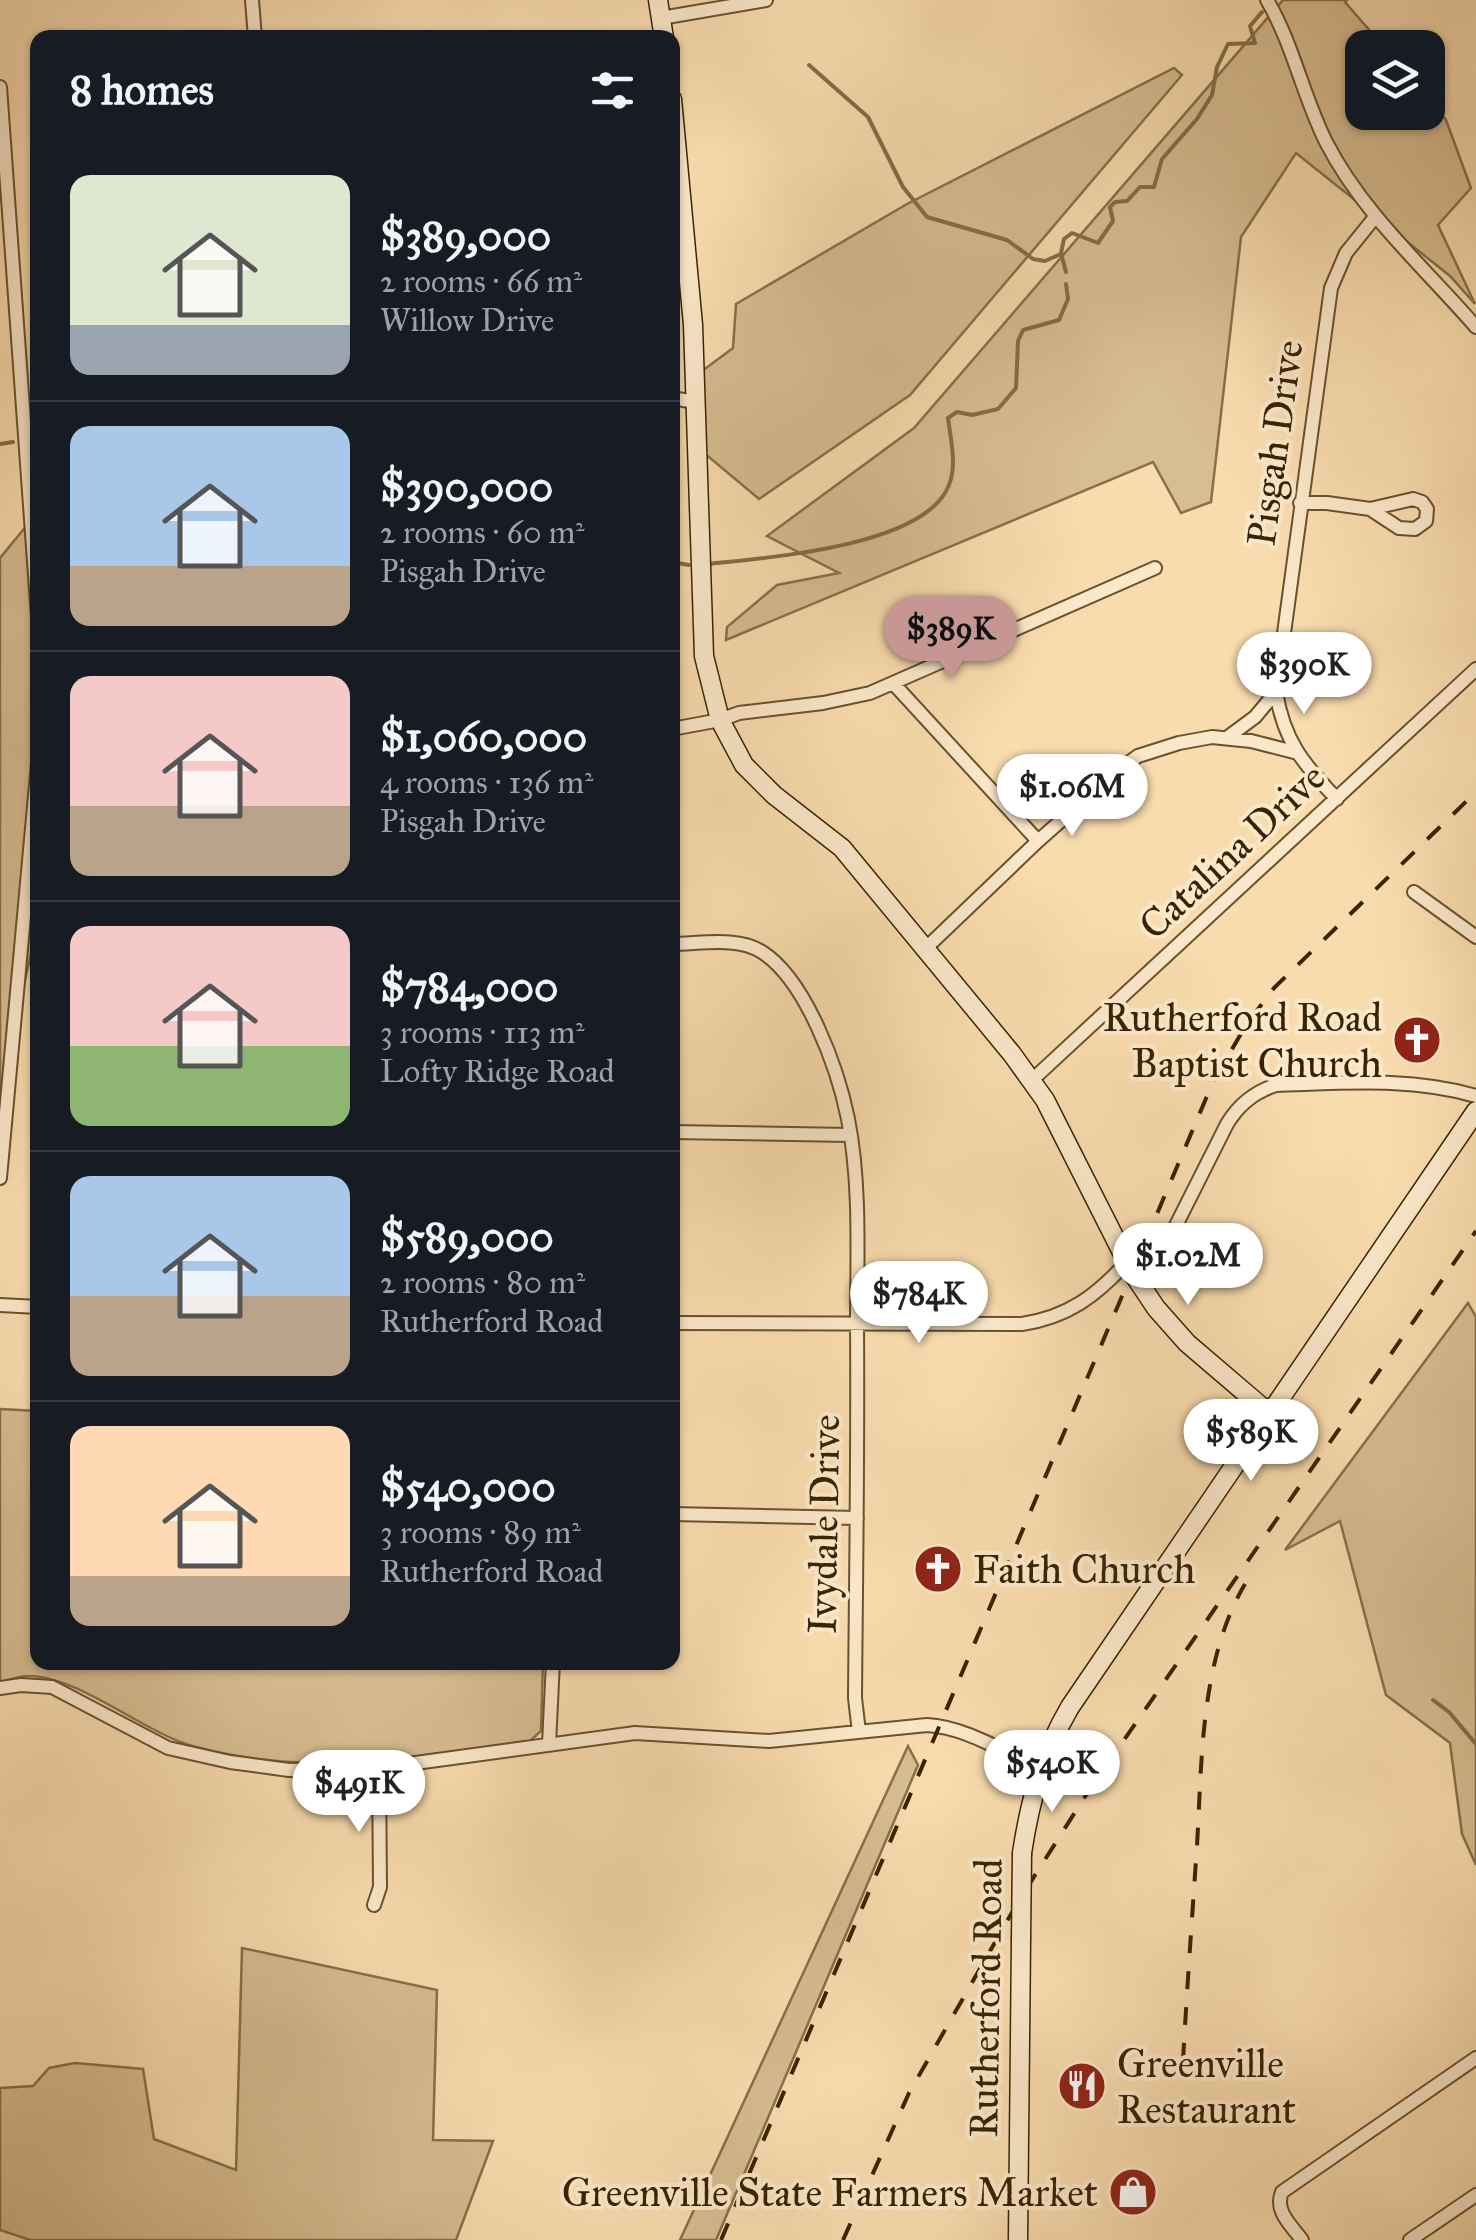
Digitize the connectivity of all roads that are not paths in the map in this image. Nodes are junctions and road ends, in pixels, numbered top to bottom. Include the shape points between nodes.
1 (252, 0) edge
2 (766, 0) edge
3 (1267, 0) edge
4 (661, 19) edge
5 (254, 30) edge
6 (0, 87) edge
7 (680, 185) edge
8 (1375, 217) junction
9 (1476, 328) edge
10 (680, 399) edge
11 (695, 402) junction
12 (1300, 504) junction
13 (30, 505) edge
14 (1370, 509) dead end
15 (1154, 568) dead end
16 (1476, 670) edge
17 (893, 683) junction
18 (1276, 692) junction
19 (720, 720) junction
20 (680, 728) edge
21 (1228, 737) junction
22 (1294, 752) junction
23 (1337, 799) junction
24 (1038, 842) junction
25 (1414, 892) dead end
26 (30, 914) edge
27 (1476, 937) edge
28 (680, 944) edge
29 (925, 949) junction
30 (1032, 1081) junction
31 (1476, 1096) edge
32 (1476, 1111) edge
33 (680, 1132) edge
34 (850, 1136) junction
35 (0, 1178) edge
36 (1127, 1262) junction
37 (1144, 1289) junction
38 (0, 1305) edge
39 (30, 1306) edge
40 (680, 1323) edge
41 (858, 1324) junction
42 (1270, 1414) junction
43 (680, 1514) edge
44 (856, 1518) junction
45 (553, 1670) edge
46 (0, 1688) edge
47 (859, 1732) junction
48 (549, 1744) junction
49 (379, 1768) junction
50 (1041, 1768) junction
51 (374, 1906) dead end
52 (1476, 2058) edge
53 (1476, 2195) edge
54 (1018, 2240) edge
55 (1302, 2240) edge
56 (1410, 2240) edge

1 - 5 street
2 - 4 street
3 - 8 street via 1326,142
6 - 13 street
7 - 11 street
8 - 9 street
8 - 12 street, Pisgah Drive via 1346,253 1331,288
10 - 11 street
11 - 19 street via 702,625
12 - 14 street
12 - 18 street, Pisgah Drive
15 - 17 street
16 - 23 street, Catalina Drive
17 - 19 street via 862,695
17 - 24 street
18 - 21 street
18 - 22 street, Pisgah Drive
19 - 20 street
19 - 29 street via 754,776 842,848
21 - 22 street
21 - 24 street via 1138,756
22 - 23 street, Pisgah Drive
23 - 30 street, Catalina Drive
24 - 29 street
25 - 27 street
26 - 35 street
28 - 34 street, Ivydale Drive via 735,942 775,963 817,1028
29 - 30 street
30 - 36 street
31 - 37 street via 1395,1082 1258,1092 1227,1124
32 - 42 street, Rutherford Road
33 - 34 street
34 - 41 street, Ivydale Drive
36 - 37 street
36 - 41 street via 1086,1302 1040,1321
37 - 42 street via 1187,1343
38 - 39 street
40 - 41 street
41 - 44 street, Ivydale Drive
42 - 50 street, Rutherford Road via 1070,1707
43 - 44 street
44 - 47 street, Ivydale Drive
45 - 48 street
46 - 49 street via 52,1687 144,1738 191,1755 289,1770
47 - 48 street via 770,1741 635,1733
47 - 50 street via 942,1726
48 - 49 street
49 - 51 street via 380,1886
50 - 54 street, Rutherford Road, bridge via 1022,1853
52 - 55 street via 1282,2192 1280,2210
53 - 56 street

